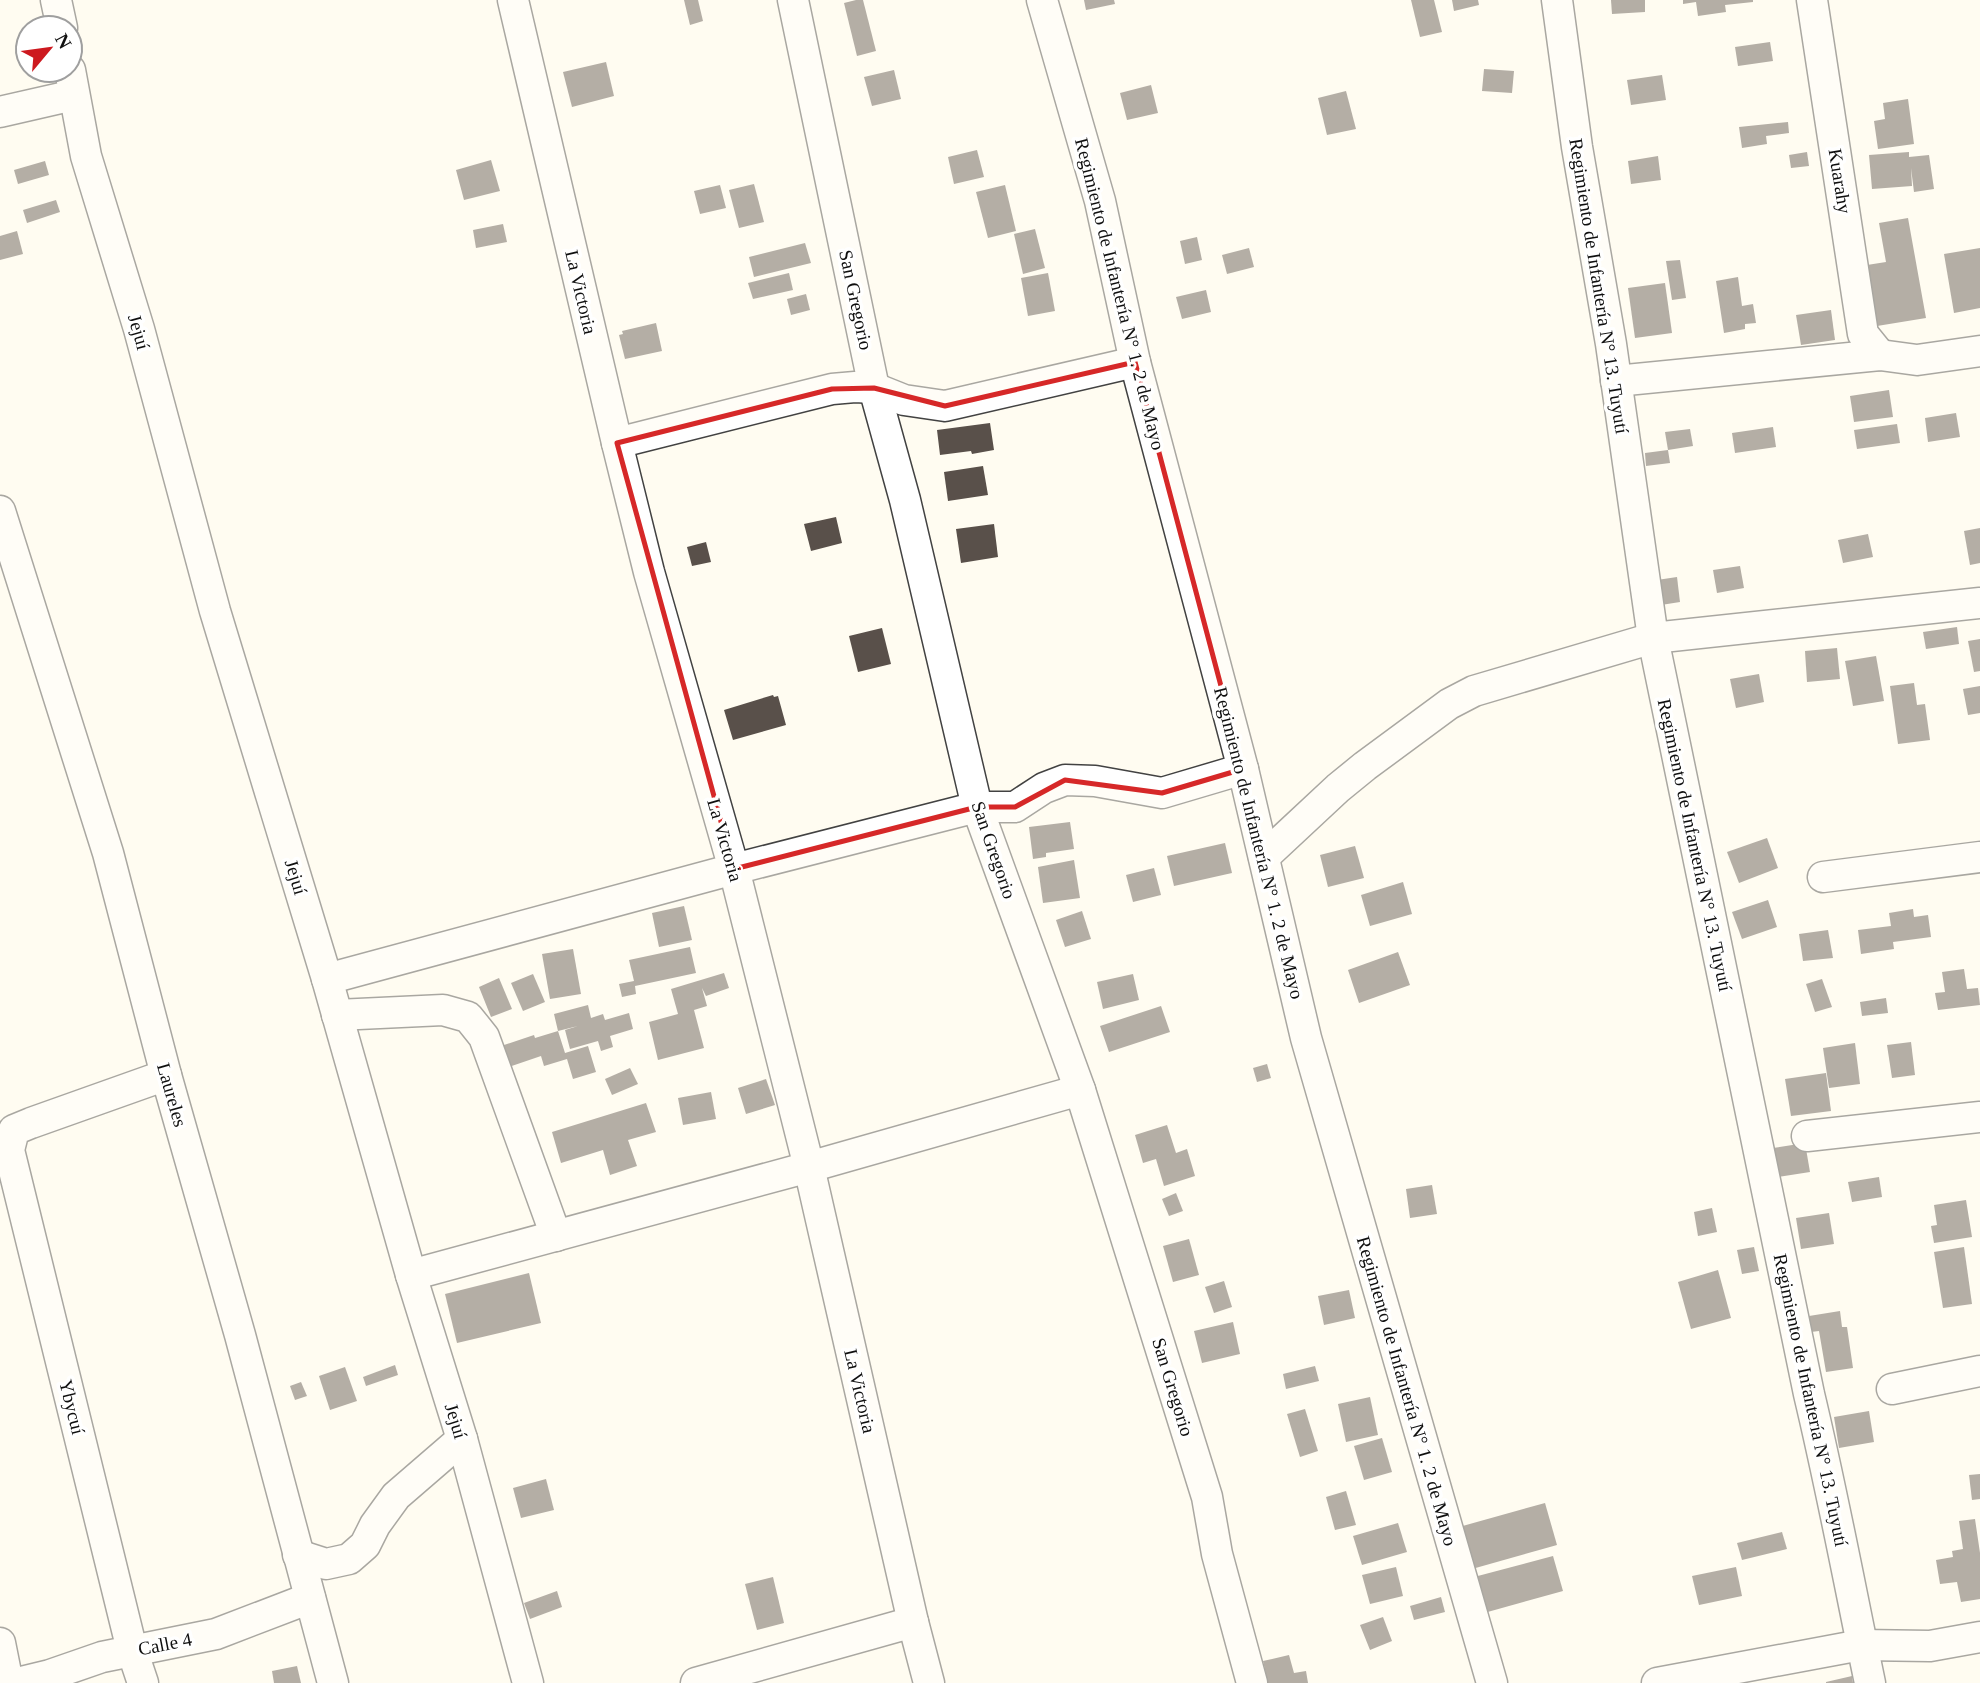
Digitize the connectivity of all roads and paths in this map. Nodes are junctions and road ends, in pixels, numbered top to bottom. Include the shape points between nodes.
1 (513, 0) edge
2 (793, 0) edge
3 (1042, 0) edge
4 (1557, 0) edge
5 (1812, 0) edge
6 (70, 84) edge
7 (72, 84) edge
8 (0, 112) edge
9 (1980, 351) edge
10 (1880, 355) junction
11 (1135, 362) junction
12 (1616, 381) junction
13 (874, 388) junction
14 (617, 443) junction
15 (0, 511) edge
16 (1980, 603) edge
17 (1653, 638) junction
18 (1243, 769) junction
19 (977, 807) junction
20 (1264, 857) junction
21 (1980, 857) edge
22 (734, 869) junction
23 (1823, 877) dead end
24 (327, 979) junction
25 (337, 1014) junction
26 (166, 1075) junction
27 (1080, 1090) junction
28 (1980, 1116) edge
29 (1807, 1136) dead end
30 (8, 1144) edge
31 (809, 1167) junction
32 (556, 1236) junction
33 (411, 1275) junction
34 (1980, 1371) edge
35 (1892, 1389) dead end
36 (462, 1439) junction
37 (298, 1555) junction
38 (310, 1598) junction
39 (913, 1622) junction
40 (1980, 1637) edge
41 (0, 1643) edge
42 (1861, 1645) junction
43 (132, 1650) junction
44 (48, 1679) edge
45 (8, 1683) edge
46 (18, 1683) edge
47 (143, 1683) edge
48 (333, 1683) edge
49 (528, 1683) edge
50 (696, 1683) edge
51 (929, 1683) edge
52 (1252, 1683) edge
53 (1492, 1683) edge
54 (1657, 1683) edge
55 (1870, 1683) edge

1 - 14 street, La Victoria
2 - 13 street, San Gregorio
3 - 11 street, Regimiento de Infantería N° 1. 2 de Mayo via 1100,201
4 - 12 street, Regimiento de Infantería N° 13. Tuyutí
5 - 10 street, Kuarahy via 1863,334
6 - 8 street
7 - 24 street, Jejuí via 86,156 139,329 215,611
9 - 10 street via 1917,359
10 - 12 street
11 - 13 street via 945,407 904,400
11 - 18 street, Regimiento de Infantería N° 1. 2 de Mayo
12 - 17 street, Regimiento de Infantería N° 13. Tuyutí
13 - 14 street via 832,389
13 - 19 street, San Gregorio
14 - 22 street, La Victoria
15 - 26 street, Laureles via 108,853
16 - 17 street
17 - 20 street via 1474,691 1448,704 1338,788
17 - 42 street, Regimiento de Infantería N° 13. Tuyutí
18 - 19 street via 1162,793 1065,780 1015,807
18 - 20 street, Regimiento de Infantería N° 1. 2 de Mayo
19 - 22 street
19 - 27 street, San Gregorio
20 - 53 street, Regimiento de Infantería N° 1. 2 de Mayo via 1306,1038
21 - 23 street
22 - 24 street
22 - 31 street, La Victoria
24 - 25 street, Jejuí
25 - 32 street via 443,1010 468,1017 484,1037
25 - 33 street, Jejuí
26 - 30 street via 31,1123
26 - 37 street, Laureles
27 - 31 street
27 - 52 street, San Gregorio via 1207,1497 1217,1554
28 - 29 street
30 - 43 street, Ybycuí
31 - 32 street
31 - 39 street, La Victoria
32 - 33 street
33 - 36 street, Jejuí
34 - 35 street
36 - 37 street via 396,1496 365,1545 349,1559 326,1564
36 - 49 street, Jejuí
37 - 38 street, Laureles
38 - 43 street, Calle 4 via 216,1634
38 - 48 street, Laureles
39 - 50 street
39 - 51 street, La Victoria
40 - 42 street via 1930,1646
41 - 45 street
42 - 54 street
42 - 55 street, Regimiento de Infantería N° 13. Tuyutí
43 - 44 street, Calle 4
43 - 47 street, Ybycuí
44 - 46 street, Calle 4

